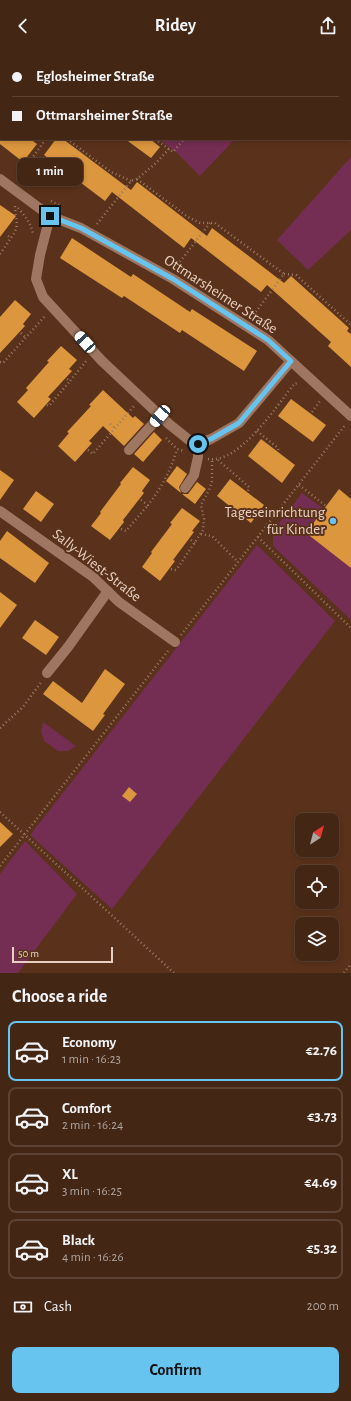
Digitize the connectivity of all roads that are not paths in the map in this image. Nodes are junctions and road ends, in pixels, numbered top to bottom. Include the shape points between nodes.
1 (0, 179) edge
2 (50, 216) junction
3 (288, 365) junction
4 (160, 416) junction
5 (349, 420) edge
6 (198, 444) junction
7 (130, 450) dead end
8 (185, 488) dead end
9 (1, 513) edge
10 (108, 591) junction
11 (175, 642) dead end
12 (47, 673) road end

1 - 2 street, Ottmarsheimer Straße
2 - 3 street, Ottmarsheimer Straße via 81,228 160,272 245,325 268,340
2 - 4 street via 36,279 43,296 94,352
3 - 5 street, Ottmarsheimer Straße
3 - 6 street via 239,423
4 - 6 street via 189,440
4 - 7 street
6 - 8 street via 194,475
9 - 10 street, Sally-Wiest-Straße via 93,577
10 - 11 street, Sally-Wiest-Straße via 119,602
10 - 12 street

